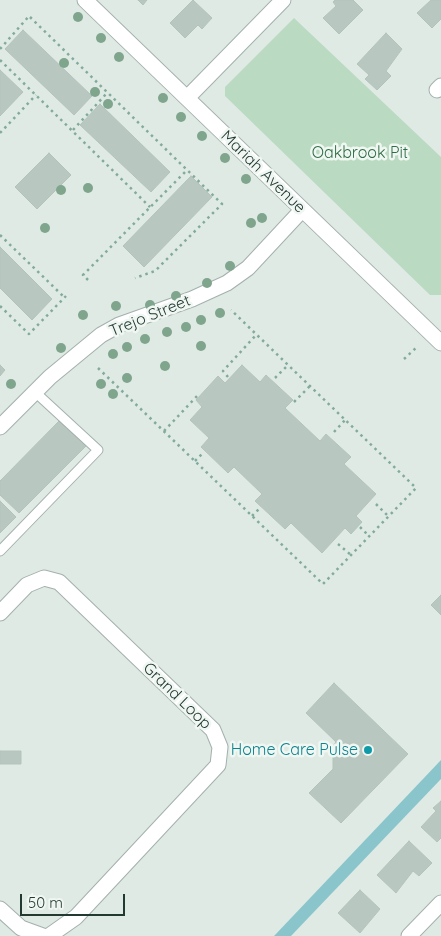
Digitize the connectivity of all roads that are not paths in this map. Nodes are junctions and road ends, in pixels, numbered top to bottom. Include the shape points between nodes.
1 (85, 0) edge
2 (283, 0) edge
3 (188, 98) junction
4 (302, 210) junction
5 (440, 340) edge
6 (35, 392) junction
7 (0, 427) edge
8 (0, 551) edge
9 (0, 613) edge
10 (441, 903) edge
11 (0, 908) edge
12 (43, 936) edge
13 (49, 936) edge
14 (409, 936) edge

1 - 3 street, Mariah Avenue
2 - 3 street
3 - 4 street, Mariah Avenue
4 - 5 street, Mariah Avenue
4 - 6 street, Trejo Street via 248,268 232,280 169,309 119,325 79,351
6 - 7 street, Trejo Street
6 - 8 lane via 98,450
9 - 13 street, Grand Loop via 27,585 44,578 59,582 213,730 220,746 218,765 76,917
10 - 14 street
11 - 12 street via 21,928

